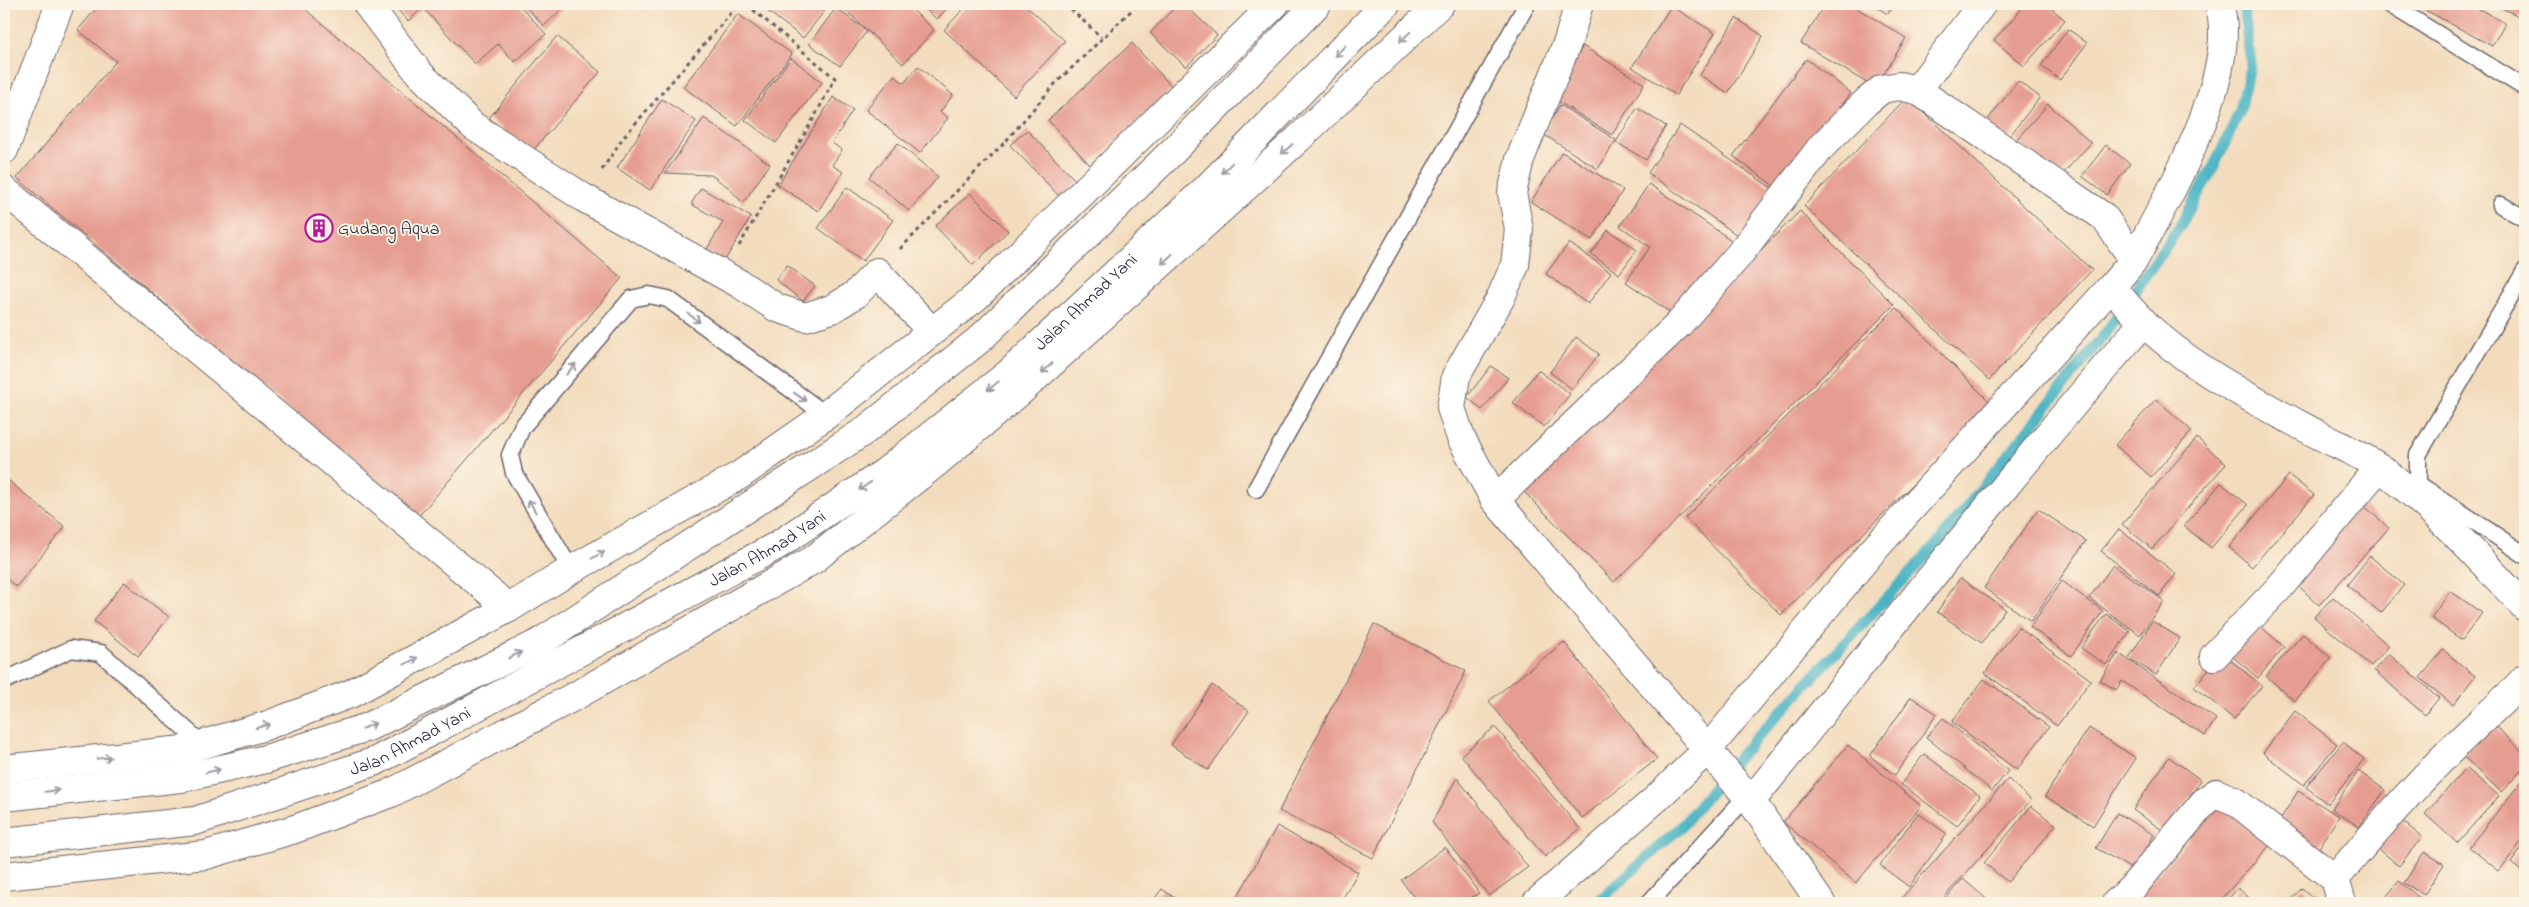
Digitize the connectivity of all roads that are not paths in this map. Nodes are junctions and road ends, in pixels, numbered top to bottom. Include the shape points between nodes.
1 (60, 4) edge
2 (367, 4) edge
3 (1275, 4) edge
4 (1317, 4) edge
5 (1386, 4) edge
6 (1440, 4) edge
7 (1526, 4) edge
8 (1579, 4) edge
9 (1982, 4) edge
10 (2219, 4) edge
11 (2389, 4) edge
12 (2525, 88) edge
13 (1917, 90) junction
14 (4, 150) edge
15 (4, 190) edge
16 (2501, 205) dead end
17 (2525, 219) edge
18 (2134, 260) junction
19 (2525, 271) edge
20 (2115, 290) junction
21 (2142, 320) junction
22 (932, 332) junction
23 (826, 415) junction
24 (2379, 467) junction
25 (1256, 488) dead end
26 (1495, 500) junction
27 (2525, 555) edge
28 (572, 570) junction
29 (2525, 607) edge
30 (509, 608) junction
31 (2214, 656) dead end
32 (2525, 678) edge
33 (4, 681) edge
34 (202, 744) junction
35 (1713, 756) junction
36 (4, 769) edge
37 (1747, 796) junction
38 (4, 797) edge
39 (4, 842) edge
40 (4, 876) edge
41 (2339, 891) edge
42 (1536, 903) edge
43 (1649, 903) edge
44 (1821, 903) edge
45 (2116, 903) edge

1 - 14 main road
2 - 22 main road via 419,73 473,126 584,198 777,308 805,317 832,309 856,294 877,272
3 - 22 main road via 976,297
38 -> 4 main road, Jalan Ahmad Yani via 182,778 266,759 368,727 539,643 863,432 980,339 1176,148
5 -> 39 main road, Jalan Ahmad Yani via 1207,188 1008,374 885,472 778,545 376,761 195,821
6 -> 40 main road via 1297,140 1023,389 813,560 577,694 392,793 295,829 206,855
7 - 25 lane
8 - 26 main road via 1568,41 1520,160 1512,193 1519,229 1515,265 1500,300 1456,376 1451,408 1461,438
9 - 13 main road
10 - 18 main road via 2223,53 2212,98 2172,189
11 - 12 lane
13 - 18 main road via 2104,217
13 - 26 main road via 1899,86 1882,89 1866,102 1822,146 1738,256 1679,324
15 - 30 main road
16 - 17 lane
18 - 20 main road
19 - 27 lane via 2418,455 2418,484
20 - 21 main road
20 - 35 main road via 1869,555
21 - 24 main road via 2188,359 2245,396
21 - 37 main road via 1977,518 1929,582
22 - 23 main road
28 -> 23 main road via 740,475
28 -> 23 lane via 514,473 510,455 522,427 631,299 649,295 668,299
24 - 29 main road via 2450,530
24 - 31 main road via 2279,588
26 - 35 main road
28 - 30 main road
34 -> 30 main road via 265,726 350,694
32 - 41 main road via 2505,701 2459,741 2376,830
33 - 34 lane via 71,650 100,653
36 -> 34 main road via 182,750
35 - 37 main road
35 - 42 main road via 1657,798
37 - 43 lane
37 - 44 main road
41 - 45 main road via 2235,801 2216,793 2205,801

